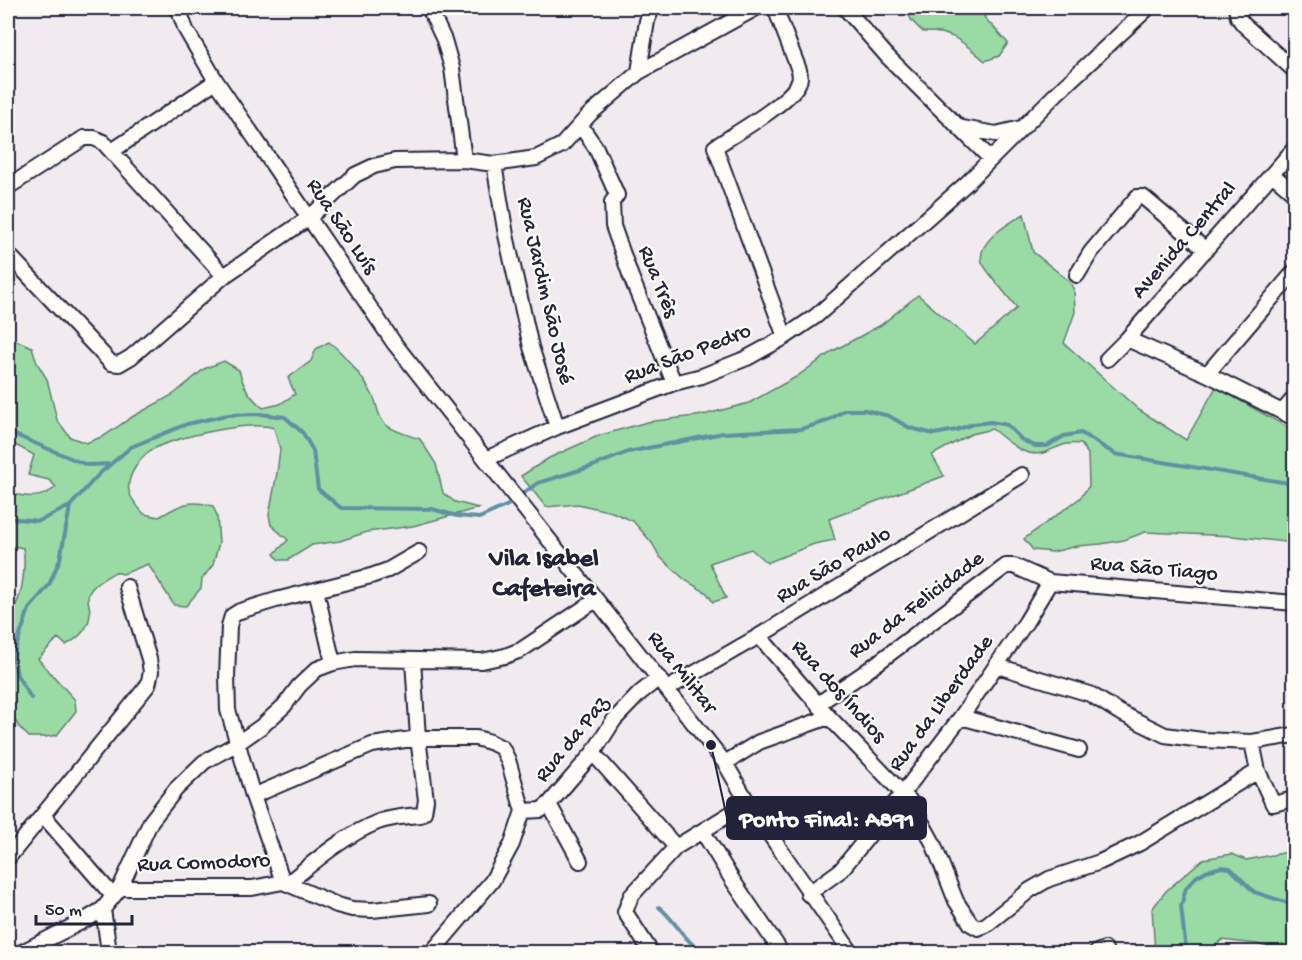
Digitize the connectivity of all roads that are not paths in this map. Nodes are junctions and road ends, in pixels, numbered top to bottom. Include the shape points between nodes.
1 (178, 8) edge
2 (429, 8) edge
3 (652, 8) edge
4 (756, 8) edge
5 (775, 8) edge
6 (845, 8) edge
7 (1236, 8) edge
8 (1141, 10) edge
9 (1294, 70) edge
10 (639, 72) junction
11 (216, 81) junction
12 (580, 125) junction
13 (962, 128) junction
14 (1022, 128) junction
15 (996, 134) junction
16 (1004, 146) junction
17 (1294, 149) edge
18 (112, 151) junction
19 (991, 159) junction
20 (464, 160) junction
21 (494, 164) junction
22 (1272, 174) junction
23 (8, 187) edge
24 (1294, 193) edge
25 (310, 217) junction
26 (1206, 250) junction
27 (8, 254) edge
28 (1294, 272) edge
29 (1077, 275) dead end
30 (224, 276) junction
31 (785, 337) junction
32 (1127, 339) junction
33 (1107, 359) dead end
34 (1207, 374) junction
35 (674, 383) junction
36 (1294, 398) edge
37 (1289, 415) edge
38 (557, 427) junction
39 (486, 459) junction
40 (1022, 475) dead end
41 (419, 552) dead end
42 (1014, 566) joint
43 (1050, 582) junction
44 (127, 587) dead end
45 (316, 590) junction
46 (596, 600) junction
47 (1294, 603) edge
48 (759, 636) junction
49 (414, 660) junction
50 (333, 663) junction
51 (997, 666) junction
52 (663, 683) junction
53 (818, 704) junction
54 (829, 717) junction
55 (961, 717) junction
56 (1294, 735) edge
57 (418, 738) junction
58 (1252, 742) junction
59 (238, 743) junction
60 (1079, 750) dead end
61 (593, 753) junction
62 (724, 763) junction
63 (1258, 771) junction
64 (903, 793) junction
65 (253, 796) junction
66 (1294, 799) edge
67 (748, 803) junction
68 (549, 804) junction
69 (523, 812) junction
70 (43, 815) junction
71 (703, 832) junction
72 (676, 846) junction
73 (8, 858) edge
74 (580, 861) dead end
75 (285, 883) junction
76 (116, 892) junction
77 (808, 894) junction
78 (429, 904) dead end
79 (103, 909) junction
80 (778, 947) dead end
81 (644, 950) edge
82 (22, 952) edge
83 (109, 952) edge
84 (432, 952) edge
85 (851, 952) edge

1 - 11 street, Rua São Luís via 186,30
2 - 20 street via 452,68
3 - 10 street
4 - 10 street
5 - 31 street via 800,70 798,86 715,147
6 - 13 street via 887,56
7 - 9 street via 1243,24
8 - 14 street, Rua São Pedro
10 - 12 street
11 - 18 street
11 - 25 street, Rua São Luís
12 - 21 street via 562,145 536,158
12 - 35 street, Rua Três via 596,148 616,195 612,202 613,226
13 - 15 street
13 - 19 street
14 - 15 street
14 - 16 street, Rua São Pedro
15 - 16 street
16 - 19 street, Rua São Pedro
17 - 22 street, Avenida Central
18 - 23 street via 103,142 84,138
18 - 30 street
19 - 31 street, Rua São Pedro via 816,316
20 - 21 street
20 - 25 street via 395,161 374,166 355,176
21 - 38 street, Rua Jardim São José via 531,347
22 - 24 street
22 - 26 street, Avenida Central
25 - 30 street
25 - 39 street, Rua São Luís via 394,343
26 - 29 street via 1143,196 1137,197
26 - 32 street, Avenida Central
27 - 30 street via 114,364 131,357
28 - 34 street
31 - 35 street, Rua São Pedro via 747,358
32 - 33 street, Avenida Central
32 - 34 street
34 - 37 street
35 - 38 street, Rua São Pedro
36 - 37 street
38 - 39 street, Rua São Pedro
39 - 46 street, Rua Militar
40 - 48 street, Rua São Paulo
41 - 45 street via 372,576
42 - 43 street, Rua São Tiago
42 - 53 street, Rua da Felicidade via 998,570
43 - 47 street, Rua São Tiago
43 - 51 street, Rua da Liberdade
44 - 70 street via 149,659 148,685
45 - 50 street
45 - 59 street via 232,616 228,710
46 - 49 street via 521,650 505,656 482,661
46 - 52 street, Rua Militar
48 - 52 street, Rua São Paulo
48 - 53 street, Rua dos Índios
49 - 50 street via 355,659
49 - 57 street
50 - 59 street via 317,669 284,706
51 - 55 street, Rua da Liberdade
51 - 58 street via 1090,694 1165,735
52 - 61 street, Rua da Paz via 640,693 614,720
52 - 62 street, Rua Militar
53 - 54 street, Rua dos Índios
54 - 62 street via 759,742
54 - 64 street, Rua dos Índios
55 - 60 street
55 - 64 street, Rua da Liberdade
56 - 58 street
57 - 65 street via 372,746
57 - 69 street via 476,738 502,748
57 - 75 street via 424,812 379,822 355,834
58 - 63 street
59 - 65 street
59 - 76 street via 204,762 176,789 151,821
61 - 68 street, Rua da Paz
61 - 72 street
62 - 67 street, Rua Militar
63 - 64 street, Rua dos Índios via 1140,843 1049,879 978,928 956,901 933,843
63 - 66 street via 1273,804
64 - 77 street, Rua da Liberdade via 841,870
65 - 75 street
67 - 71 street
67 - 77 street, Rua Militar
68 - 69 street, Rua da Paz via 541,810
68 - 74 street
69 - 84 street via 512,844 492,881
70 - 73 street
70 - 76 street, Rua Comodoro
71 - 72 street
71 - 80 street
72 - 81 street via 631,896 625,912
75 - 76 street, Rua Comodoro via 252,888
75 - 78 street, Rua Comodoro via 352,909
76 - 79 street
77 - 85 street, Rua Militar
79 - 82 street
79 - 83 street

